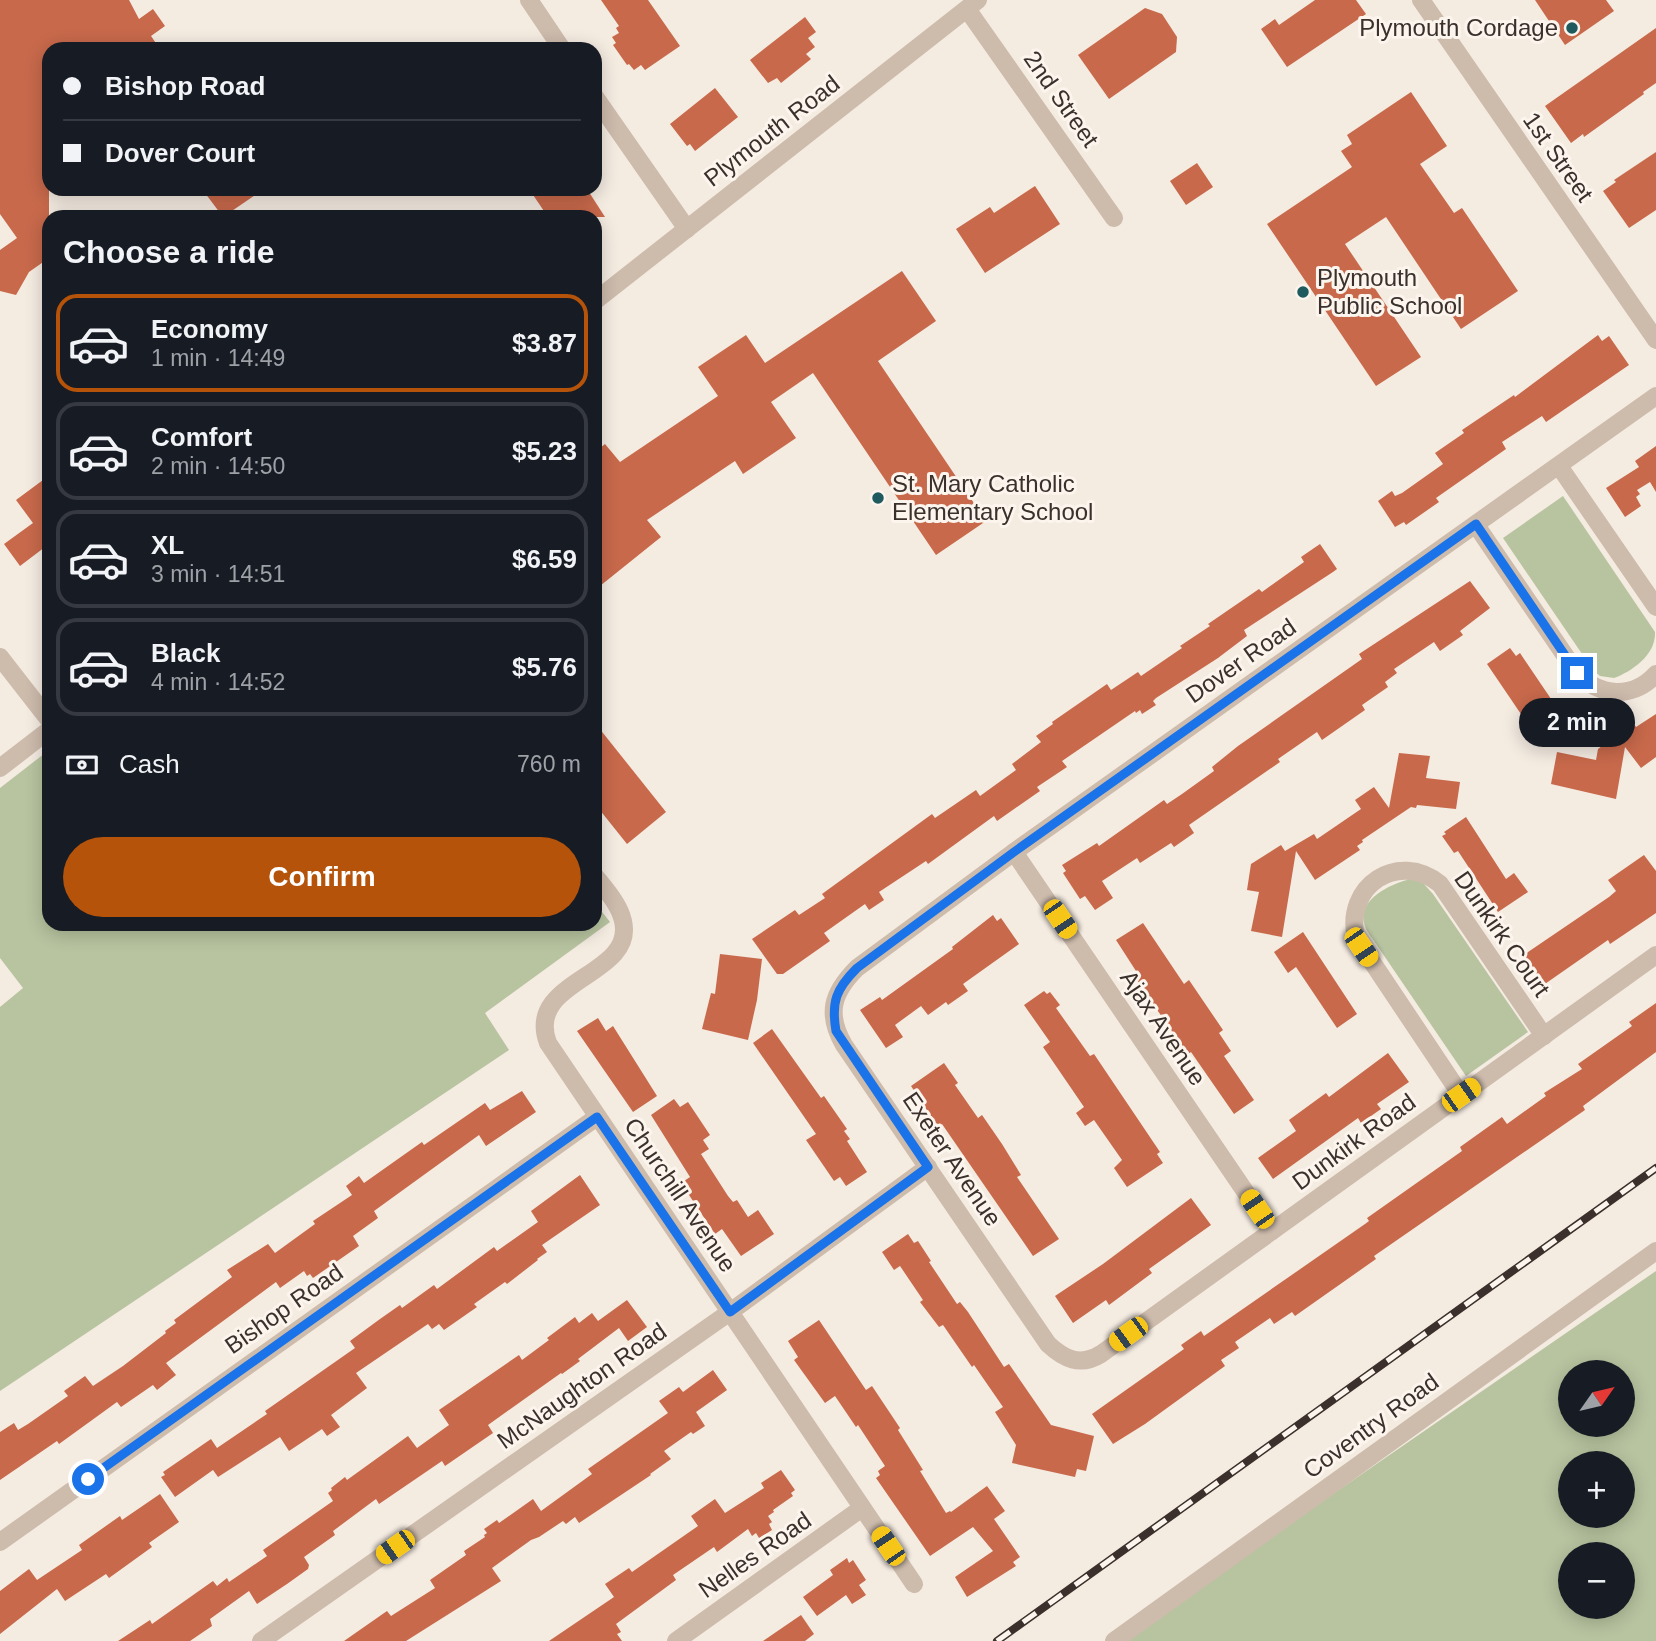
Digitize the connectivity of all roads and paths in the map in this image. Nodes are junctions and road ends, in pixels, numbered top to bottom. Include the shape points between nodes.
1 (529, 0) edge
2 (1421, 0) edge
3 (974, 3) edge
4 (557, 42) edge
5 (602, 107) edge
6 (1114, 218) dead end
7 (687, 229) junction
8 (602, 296) edge
9 (1656, 340) edge
10 (1656, 396) edge
11 (1559, 466) junction
12 (1476, 524) junction
13 (1656, 607) edge
14 (0, 657) edge
15 (1656, 674) edge
16 (42, 711) edge
17 (42, 735) edge
18 (0, 768) edge
19 (1014, 852) junction
20 (602, 885) edge
21 (1656, 956) edge
22 (857, 968) joint
23 (1544, 1036) junction
24 (1461, 1095) junction
25 (597, 1117) junction
26 (928, 1167) junction
27 (1272, 1231) junction
28 (1656, 1251) edge
29 (730, 1312) junction
30 (1077, 1361) joint
31 (862, 1508) junction
32 (0, 1542) edge
33 (914, 1584) dead end
34 (261, 1641) edge
35 (677, 1641) edge
36 (1114, 1641) edge

1 - 4 street
2 - 9 street, 1st Street
3 - 6 street, 2nd Street
3 - 7 street, Plymouth Road
5 - 7 street
7 - 8 street, Plymouth Road
10 - 11 street, Dover Road
11 - 12 street, Dover Road
11 - 13 street
12 - 15 street via 1585,681 1600,690 1623,692 1640,687
12 - 19 street, Dover Road
14 - 16 street
17 - 18 street
19 - 22 street, Dover Road
19 - 27 street, Ajax Avenue
20 - 25 street, Churchill Avenue via 620,912 621,944 609,959 557,999 544,1025 555,1054
21 - 23 street, Dunkirk Road
22 - 26 street, Exeter Avenue via 836,995 836,1031
23 - 24 street, Dunkirk Road
23 - 24 street, Dunkirk Court via 1440,884 1407,870 1377,879 1356,907 1356,938
24 - 27 street, Dunkirk Road
25 - 29 street, Churchill Avenue
25 - 32 street, Bishop Road
26 - 29 street, McNaughton Road
26 - 30 street, Exeter Avenue via 1048,1344 1059,1355
27 - 30 street, Dunkirk Road via 1101,1354
28 - 36 street, Coventry Road
29 - 31 street, Churchill Avenue
29 - 34 street, McNaughton Road
31 - 33 street, Churchill Avenue
31 - 35 street, Nelles Road

